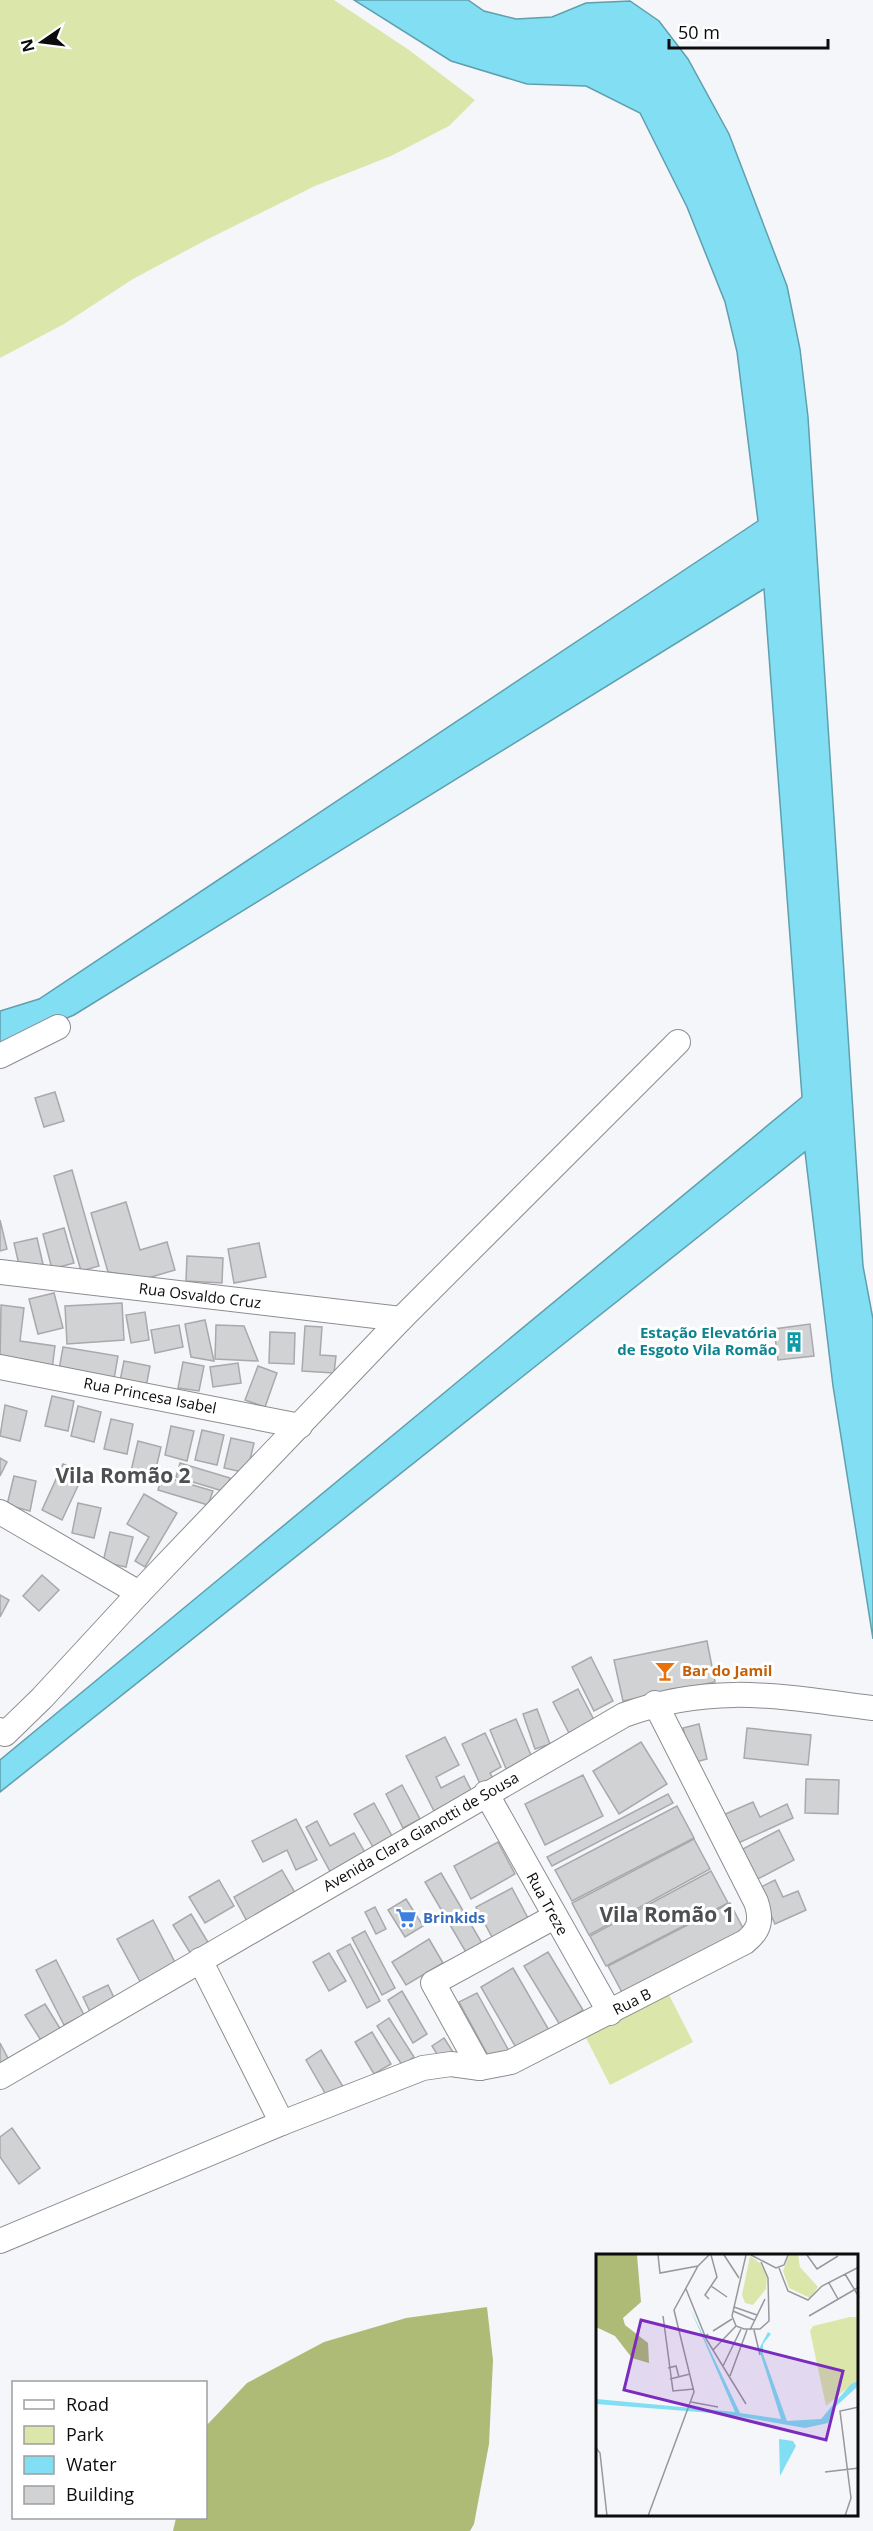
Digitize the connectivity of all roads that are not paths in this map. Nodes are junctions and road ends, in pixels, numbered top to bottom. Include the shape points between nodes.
1 (58, 1027) dead end
2 (678, 1042) dead end
3 (0, 1056) edge
4 (0, 1272) edge
5 (401, 1319) junction
6 (0, 1367) edge
7 (300, 1426) junction
8 (0, 1512) edge
9 (139, 1593) junction
10 (655, 1703) junction
11 (873, 1708) edge
12 (2, 1733) edge
13 (486, 1793) junction
14 (554, 1917) junction
15 (200, 1960) junction
16 (610, 2013) junction
17 (488, 2067) junction
18 (0, 2078) edge
19 (282, 2123) junction
20 (0, 2241) edge

1 - 3 street
2 - 5 street
4 - 5 street, Rua Osvaldo Cruz
5 - 7 street
6 - 7 street, Rua Princesa Isabel
7 - 9 street
8 - 9 street
9 - 12 street via 42,1698
10 - 11 street, Avenida Clara Gianotti de Sousa via 696,1695 740,1694
10 - 13 street, Avenida Clara Gianotti de Sousa via 624,1715
10 - 16 street, Rua B via 756,1902 759,1925 755,1934 735,1948
13 - 14 street, Rua Treze
13 - 15 street, Avenida Clara Gianotti de Sousa
14 - 16 street, Rua Treze
14 - 17 street via 433,1983
15 - 18 street, Avenida Clara Gianotti de Sousa
15 - 19 street
16 - 17 street, Rua B via 511,2062
17 - 19 street via 451,2064 423,2068
19 - 20 street

